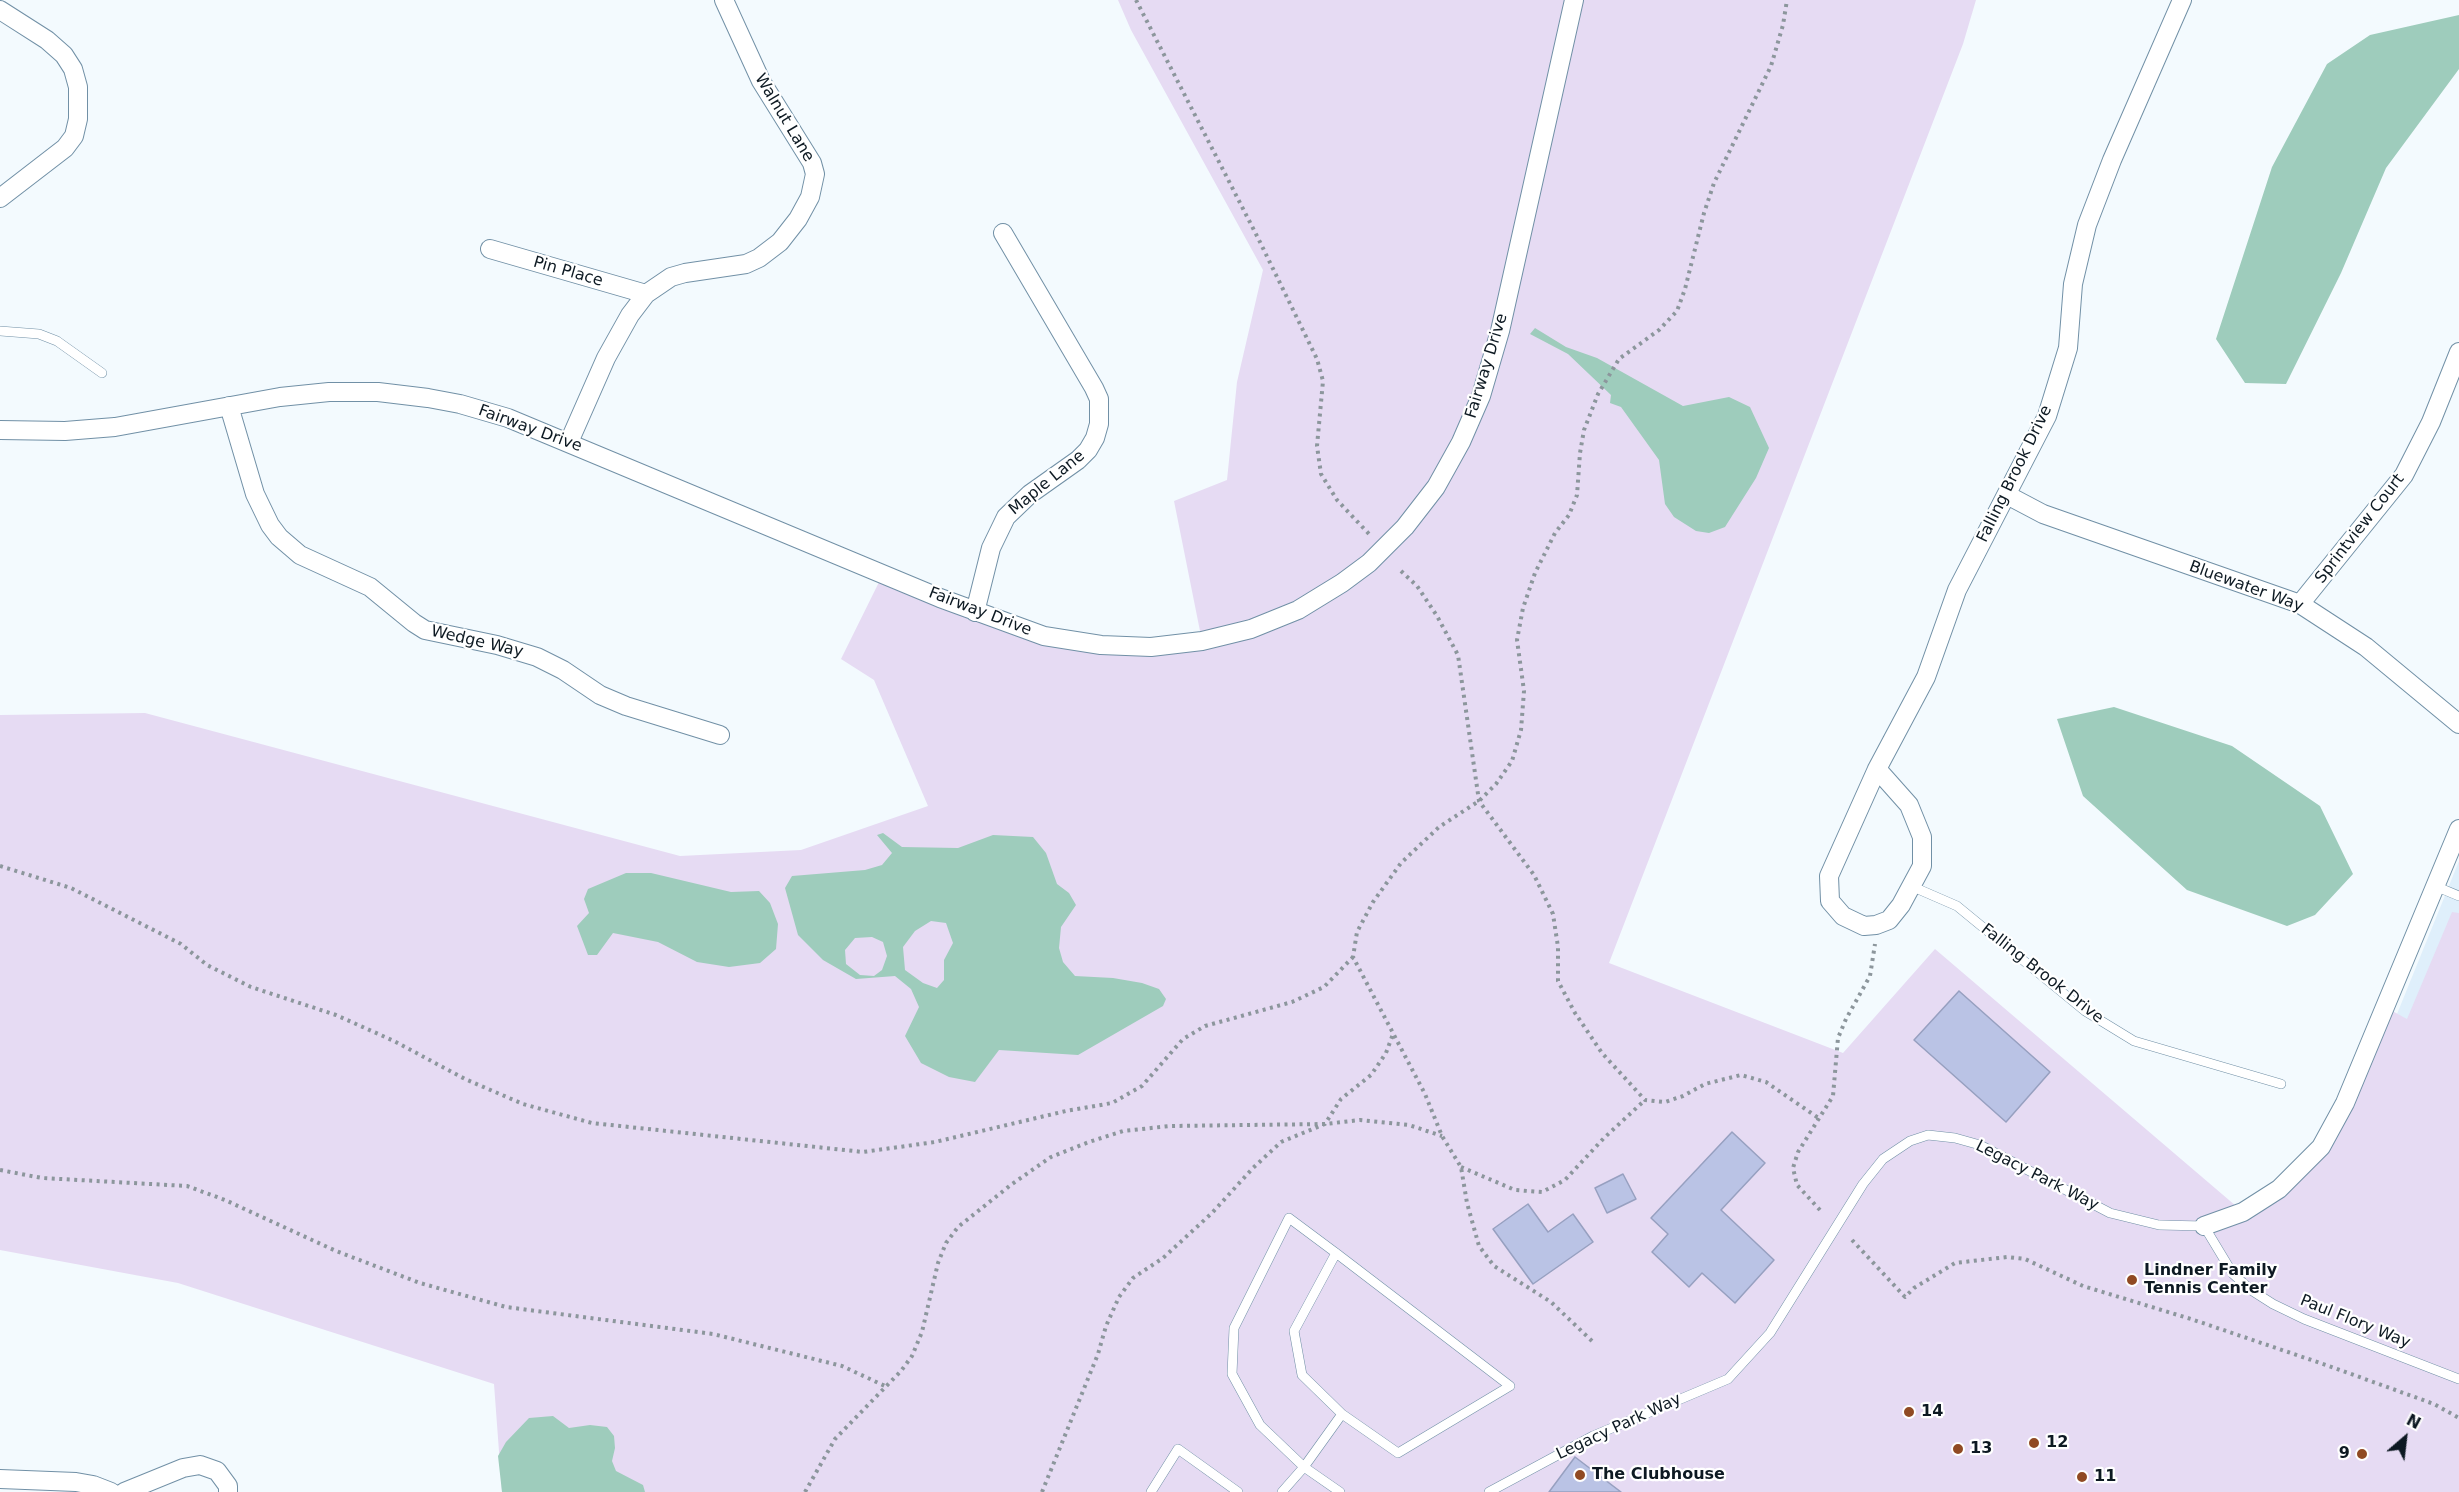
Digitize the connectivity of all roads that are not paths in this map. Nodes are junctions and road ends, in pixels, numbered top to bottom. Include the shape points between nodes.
1 (724, 0) edge
2 (1574, 0) edge
3 (2182, 0) edge
4 (0, 10) edge
5 (0, 198) edge
6 (1003, 233) dead end
7 (490, 249) dead end
8 (646, 294) junction
9 (0, 331) edge
10 (2459, 352) edge
11 (102, 373) dead end
12 (229, 406) junction
13 (0, 430) edge
14 (569, 442) junction
15 (2007, 495) junction
16 (2300, 604) junction
17 (975, 612) junction
18 (2459, 724) edge
19 (720, 735) dead end
20 (1877, 769) junction
21 (2459, 829) edge
22 (1911, 886) junction
23 (2435, 886) junction
24 (2459, 896) edge
25 (2281, 1084) dead end
26 (2204, 1226) junction
27 (1336, 1253) junction
28 (2459, 1379) edge
29 (1342, 1414) junction
30 (1304, 1467) junction
31 (0, 1479) edge
32 (111, 1492) edge
33 (124, 1492) edge
34 (228, 1492) edge
35 (1151, 1492) edge
36 (1239, 1492) edge
37 (1282, 1492) edge
38 (1340, 1492) edge
39 (1489, 1492) edge

1 - 8 street, Walnut Lane via 761,81 812,163 815,184 798,219 780,242 759,258 747,264 671,277
2 - 17 street, Fairway Drive via 1500,331 1481,396 1441,478 1405,527 1369,563 1298,610 1251,629 1202,641 1152,647 1101,645 1044,636
3 - 15 street, Falling Brook Drive via 2087,225 2073,284 2068,348 2047,416
4 - 5 street via 64,55 78,87 78,119 74,136 65,148
6 - 17 street, Maple Lane via 1094,388 1099,399 1099,424 1088,450 1030,494 1006,518 991,548
7 - 8 street, Pin Place
8 - 14 street, Walnut Lane via 606,358
9 - 11 lane via 39,334 57,341
10 - 16 street, Sprintview Court via 2431,422 2404,475
12 - 13 street, Fairway Drive via 115,427
12 - 14 street, Fairway Drive via 329,392 378,392 449,402 508,418
12 - 19 street, Wedge Way via 260,504 279,537 300,555 370,587 425,630 537,657 600,695
14 - 17 street, Fairway Drive
15 - 16 street, Bluewater Way via 2043,514
15 - 20 street, Falling Brook Drive via 1957,590 1926,677
16 - 18 street, Bluewater Way via 2366,647
20 - 22 street via 1909,805 1922,837 1922,866
20 - 22 street, Falling Brook Drive via 1829,876 1830,901 1843,916 1864,926 1876,925 1889,920
21 - 23 street, Legacy Park Way
22 - 25 lane, Falling Brook Drive via 1957,906 2085,1011 2134,1041
23 - 24 lane
23 - 26 street, Legacy Park Way via 2345,1103 2321,1147 2279,1189 2243,1212
26 - 28 lane, Paul Flory Way via 2233,1274 2273,1304
26 - 39 lane, Legacy Park Way via 2159,1225 2110,1213 1980,1145 1928,1135 1910,1141 1883,1159 1863,1184 1770,1333 1728,1379 1593,1436
27 - 29 lane via 1294,1331 1302,1375
27 - 29 lane via 1510,1386 1398,1453
27 - 30 lane via 1289,1218 1234,1329 1232,1374 1260,1425
29 - 30 lane
30 - 37 lane
30 - 38 lane
31 - 32 street via 76,1482
33 - 34 street via 200,1465 217,1471
35 - 36 lane via 1178,1449

